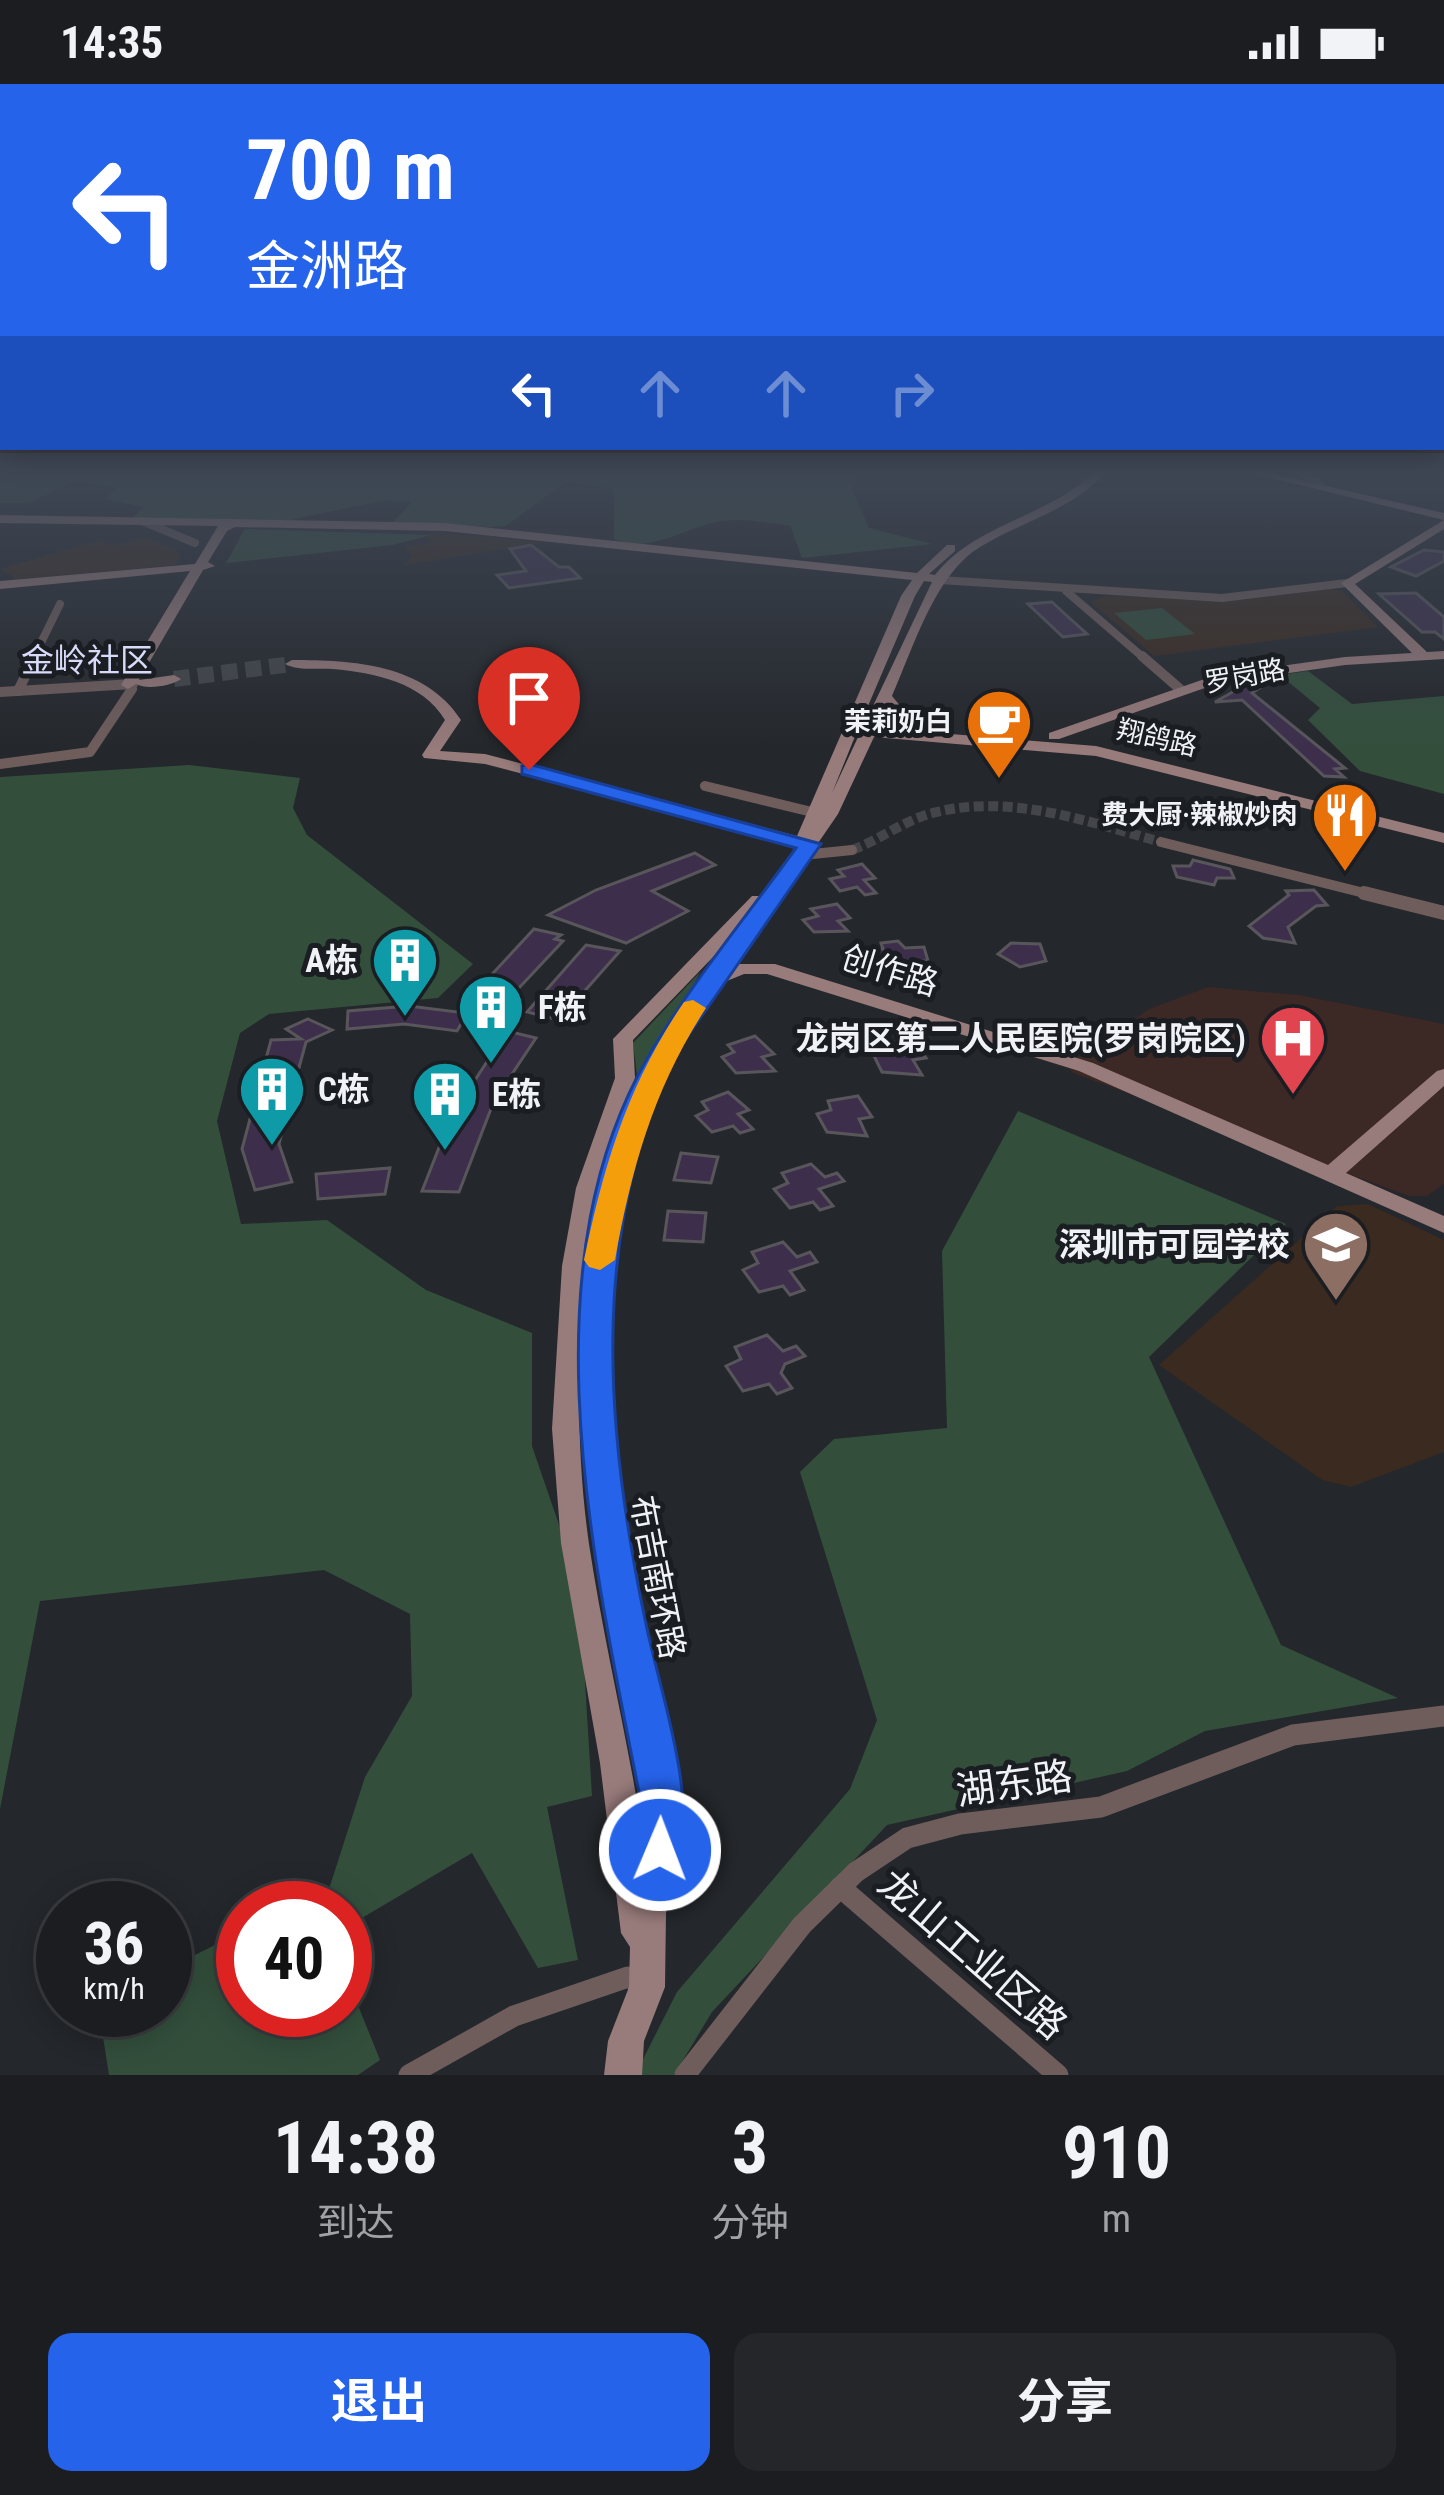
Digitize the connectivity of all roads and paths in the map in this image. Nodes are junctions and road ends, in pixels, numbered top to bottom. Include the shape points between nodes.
1 (796, 565) edge
2 (814, 565) edge
3 (933, 565) edge
4 (954, 565) edge
5 (1374, 565) edge
6 (204, 566) joint
7 (866, 572) junction
8 (920, 576) junction
9 (940, 580) junction
10 (1347, 583) junction
11 (0, 585) edge
12 (1009, 587) junction
13 (1066, 591) junction
14 (930, 595) junction
15 (908, 596) junction
16 (60, 604) dead end
17 (1422, 655) junction
18 (1444, 655) edge
19 (292, 664) tunnel mouth
20 (174, 679) tunnel mouth
21 (134, 686) junction
22 (1180, 689) junction
23 (18, 691) junction
24 (0, 692) edge
25 (885, 697) junction
26 (1111, 715) junction
27 (862, 727) junction
28 (937, 728) junction
29 (912, 734) junction
30 (1049, 740) junction
31 (860, 756) junction
32 (1180, 762) junction
33 (0, 764) edge
34 (705, 786) dead end
35 (812, 812) junction
36 (1444, 828) edge
37 (1444, 838) edge
38 (1161, 842) tunnel mouth
39 (804, 847) junction
40 (1444, 913) edge
41 (752, 930) junction
42 (713, 980) junction
43 (1004, 1035) junction
44 (1444, 1075) edge
45 (1335, 1171) junction
46 (1444, 1215) edge
47 (1444, 1226) edge
48 (1444, 1716) edge
49 (654, 1756) junction
50 (616, 1763) junction
51 (840, 1887) junction
52 (647, 1987) junction
53 (409, 2075) edge
54 (622, 2075) edge
55 (685, 2075) edge
56 (1058, 2075) edge

1 - 7 street
2 - 8 street
3 - 8 street
4 - 9 street, 布吉南环路
5 - 10 street
6 - 11 street
6 - 21 street
7 - 8 street
7 - 15 street via 898,580
8 - 9 street
8 - 15 street, 布吉南环路
9 - 12 street
9 - 14 street, 布吉南环路
10 - 13 street via 1241,597
10 - 17 street
12 - 13 street
12 - 14 street via 952,586
13 - 22 street
14 - 25 street, 布吉南环路
15 - 27 street, 布吉南环路
16 - 23 street
17 - 18 street, 罗岗路
17 - 22 street, 罗岗路 via 1248,673
19 - 39 street via 388,676 436,698 453,720 430,755 485,759
20 - 21 street
21 - 23 street
21 - 33 street via 90,752
22 - 26 street, 罗岗路
23 - 24 street
25 - 27 street, 布吉南环路
25 - 28 street via 901,716
26 - 30 street, 罗岗路
26 - 32 street via 1091,732
27 - 28 street, 翔鸽路
27 - 29 street, 翔鸽路
27 - 31 street, 布吉南环路
27 - 35 street, 布吉南环路
28 - 30 street, 翔鸽路
29 - 30 street, 翔鸽路
29 - 31 street
30 - 32 street, 翔鸽路
30 - 37 street, 翔鸽路
31 - 39 street, 布吉南环路
32 - 36 street, 翔鸽路
34 - 35 street
35 - 39 street, 布吉南环路
38 - 40 street
39 - 41 street, 布吉南环路
39 - 50 street, 布吉南环路 via 623,1039 626,1078 587,1189 570,1306 565,1429 575,1544
41 - 42 street, 布吉南环路
41 - 43 street, 创作路 via 755,950 770,958
42 - 43 street, 创作路 via 767,968
42 - 49 street, 布吉南环路 via 661,1057 635,1114 605,1219 596,1291 611,1543
43 - 45 street, 创作路
44 - 45 street
45 - 46 street, 创作路
45 - 47 street, 创作路
48 - 51 street, 湖东路 via 1352,1722 1272,1740 1104,1806 937,1831 890,1846
49 - 50 street
49 - 52 street, 布吉南环路 via 665,1818
50 - 52 street, 布吉南环路
51 - 55 street, 湖东路
51 - 56 street, 龙山工业区路
52 - 53 street via 628,1977 491,2023
52 - 54 street

